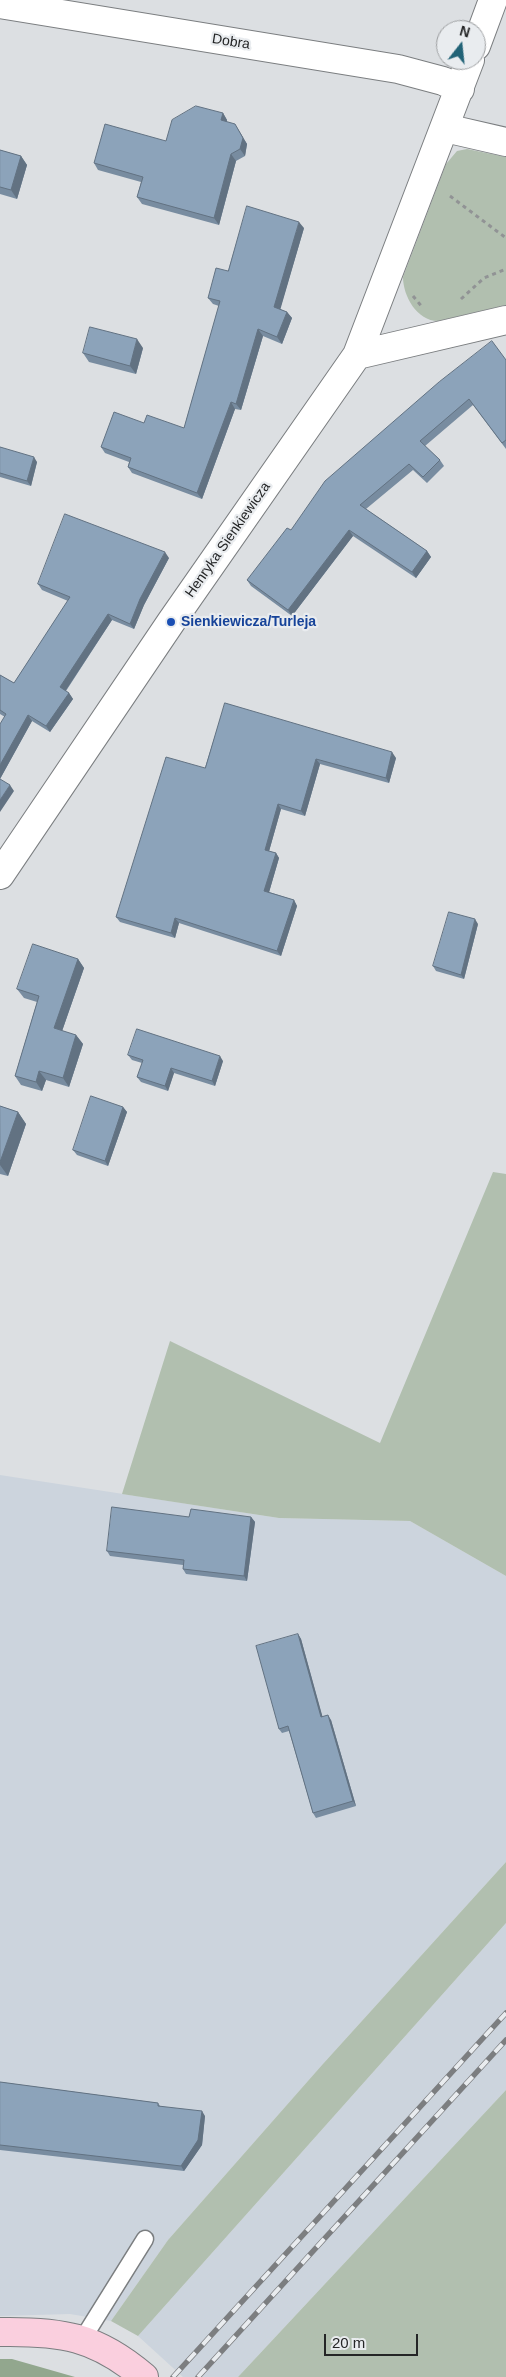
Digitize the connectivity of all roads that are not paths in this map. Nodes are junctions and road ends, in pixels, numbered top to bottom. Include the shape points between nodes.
1 (493, 0) edge
2 (0, 4) edge
3 (486, 20) edge
4 (467, 70) edge
5 (460, 89) junction
6 (445, 128) junction
7 (506, 142) edge
8 (506, 320) edge
9 (357, 355) junction
10 (0, 875) edge
11 (145, 2239) dead end
12 (0, 2332) edge
13 (82, 2340) junction
14 (144, 2377) edge

1 - 3 street
2 - 5 street, Dobra via 404,70
4 - 5 street, Henryka Sienkiewicza
5 - 6 street, Henryka Sienkiewicza
6 - 7 street
6 - 9 street, Henryka Sienkiewicza
8 - 9 street
9 - 10 street, Henryka Sienkiewicza
11 - 13 lane
12 - 13 street via 61,2333
13 - 14 street via 112,2354

